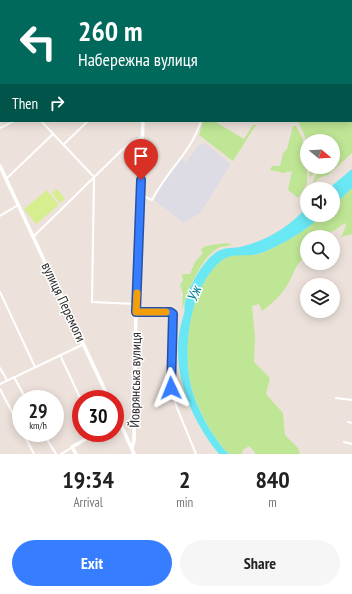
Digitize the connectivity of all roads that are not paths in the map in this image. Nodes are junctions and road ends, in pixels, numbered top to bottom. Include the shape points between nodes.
1 (12, 122) edge
2 (41, 122) edge
3 (87, 122) edge
4 (143, 122) edge
5 (201, 122) edge
6 (0, 128) edge
7 (53, 134) junction
8 (142, 137) junction
9 (63, 145) junction
10 (0, 166) edge
11 (94, 177) junction
12 (6, 178) junction
13 (141, 195) junction
14 (18, 205) junction
15 (0, 216) edge
16 (33, 237) junction
17 (0, 292) edge
18 (136, 304) junction
19 (136, 312) junction
20 (84, 344) junction
21 (60, 355) junction
22 (35, 367) junction
23 (0, 368) edge
24 (14, 377) junction
25 (7, 380) junction
26 (0, 384) edge
27 (0, 389) edge
28 (21, 390) edge
29 (76, 390) edge
30 (105, 390) edge
31 (336, 398) dead end
32 (352, 400) edge
33 (12, 412) edge
34 (348, 422) dead end
35 (352, 423) edge
36 (124, 433) edge
37 (28, 442) edge
38 (49, 442) edge
39 (81, 442) edge
40 (344, 442) dead end
41 (352, 444) edge
42 (72, 447) junction
43 (132, 448) junction
44 (34, 454) edge
45 (56, 454) edge
46 (61, 454) edge
47 (76, 454) edge
48 (134, 454) edge
49 (196, 454) edge

1 - 6 street
2 - 7 street
3 - 9 street
4 - 8 street, Йоврянська вулиця
5 - 13 street via 194,140 152,200
7 - 9 street
7 - 12 street
8 - 11 street via 128,144
8 - 13 street, Йоврянська вулиця
9 - 11 street
10 - 12 street, вулиця Перемоги
11 - 16 street
11 - 18 street via 92,302
12 - 14 street, вулиця Перемоги
13 - 18 street, Йоврянська вулиця
14 - 15 street
14 - 16 street, вулиця Перемоги
16 - 20 street, вулиця Перемоги
17 - 22 street
18 - 19 street, Йоврянська вулиця
19 - 43 street, Йоврянська вулиця
19 - 49 street via 173,314 171,388
20 - 21 street
20 - 30 street, вулиця Перемоги
21 - 22 street
21 - 29 street
22 - 24 street
23 - 25 street
24 - 25 street
24 - 28 street
25 - 26 street
27 - 33 street
31 - 32 street
34 - 35 street
36 - 43 street
37 - 44 street
38 - 45 street
39 - 42 street
40 - 41 street
42 - 46 street
42 - 47 street
43 - 48 street

